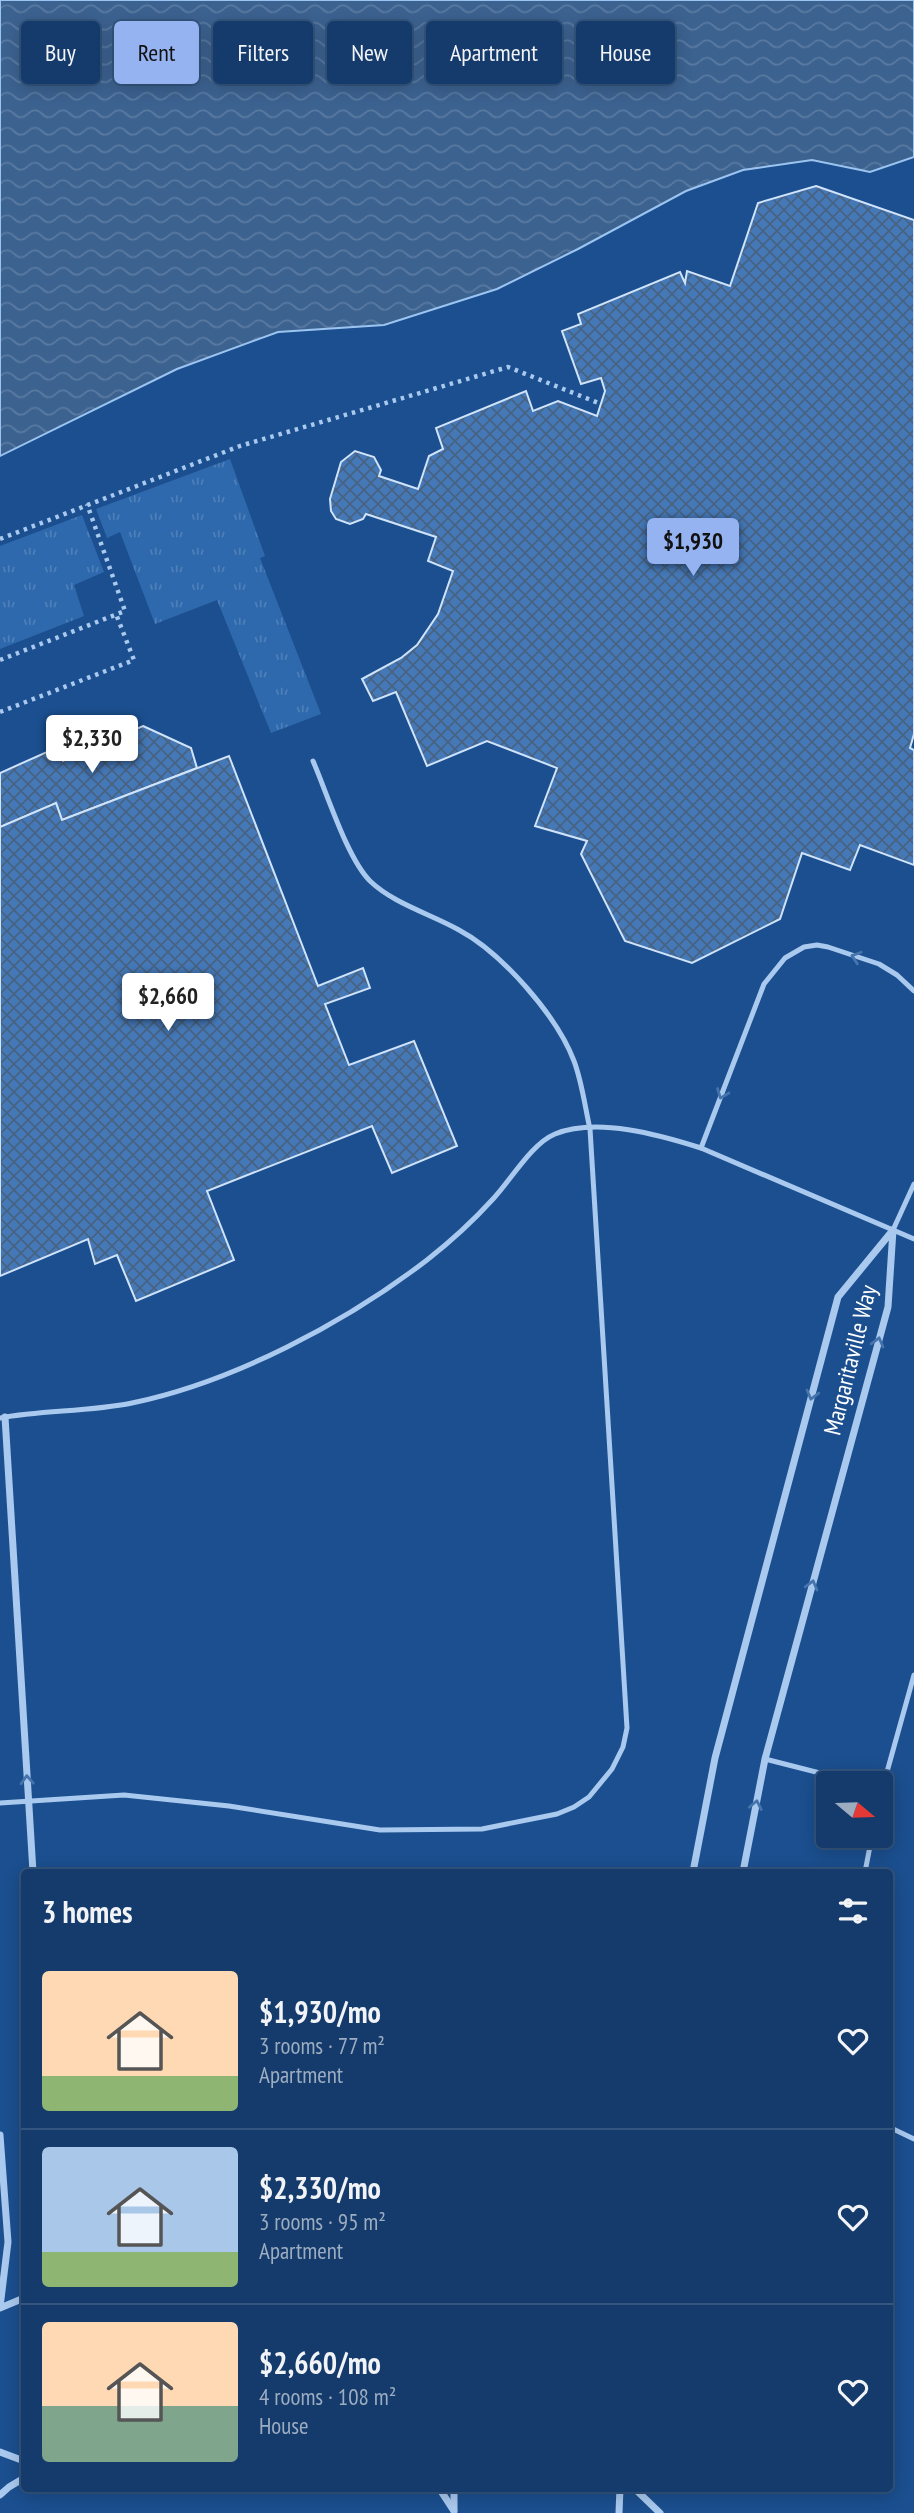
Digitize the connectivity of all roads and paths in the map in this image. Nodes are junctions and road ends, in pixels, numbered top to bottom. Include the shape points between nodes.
1 (601, 404) dead end
2 (87, 504) junction
3 (0, 539) edge
4 (116, 614) junction
5 (0, 660) edge
6 (0, 712) edge
7 (313, 761) dead end
8 (914, 991) edge
9 (590, 1129) junction
10 (701, 1149) junction
11 (914, 1184) edge
12 (893, 1230) junction
13 (914, 1239) edge
14 (2, 1417) edge
15 (914, 1675) edge
16 (765, 1759) junction
17 (886, 1771) edge
18 (816, 1772) edge
19 (28, 1801) junction
20 (0, 1803) edge
21 (870, 1848) edge
22 (33, 1869) edge
23 (694, 1869) edge
24 (744, 1869) edge
25 (866, 1869) edge
26 (893, 2129) edge
27 (0, 2135) edge
28 (914, 2138) edge
29 (21, 2299) edge
30 (0, 2307) edge
31 (0, 2452) edge
32 (21, 2460) edge
33 (21, 2480) edge
34 (442, 2492) edge
35 (454, 2492) edge
36 (620, 2492) edge
37 (638, 2492) edge
38 (0, 2496) edge
39 (454, 2512) edge
40 (619, 2513) edge
41 (660, 2513) edge

1 - 2 path via 508,367 240,446
2 - 3 path
2 - 4 path via 125,611
4 - 5 path
4 - 6 path via 134,660
7 - 9 lane via 357,866 372,883 465,933 534,996 575,1062
8 -> 10 lane via 879,964 828,947 804,947 785,958 764,984
9 - 10 lane via 656,1135
9 - 14 lane via 552,1135 493,1199 427,1260 301,1339 238,1369 132,1403
9 - 19 lane via 627,1728 622,1747 599,1787 557,1814 482,1829 380,1830 124,1795
10 - 12 lane
11 - 12 lane
12 - 13 lane
16 -> 12 street, Margaritaville Way via 888,1307
12 -> 23 street, Margaritaville Way via 838,1297 715,1758
19 -> 14 street
15 - 17 lane
16 - 18 lane
24 -> 16 street, Margaritaville Way
19 - 20 lane
19 - 22 street
21 - 25 lane
26 - 28 lane
27 - 30 street via 8,2242
29 - 30 street
31 - 32 street
33 - 38 street
34 - 39 street
35 - 39 street
36 - 40 street
37 - 41 street

